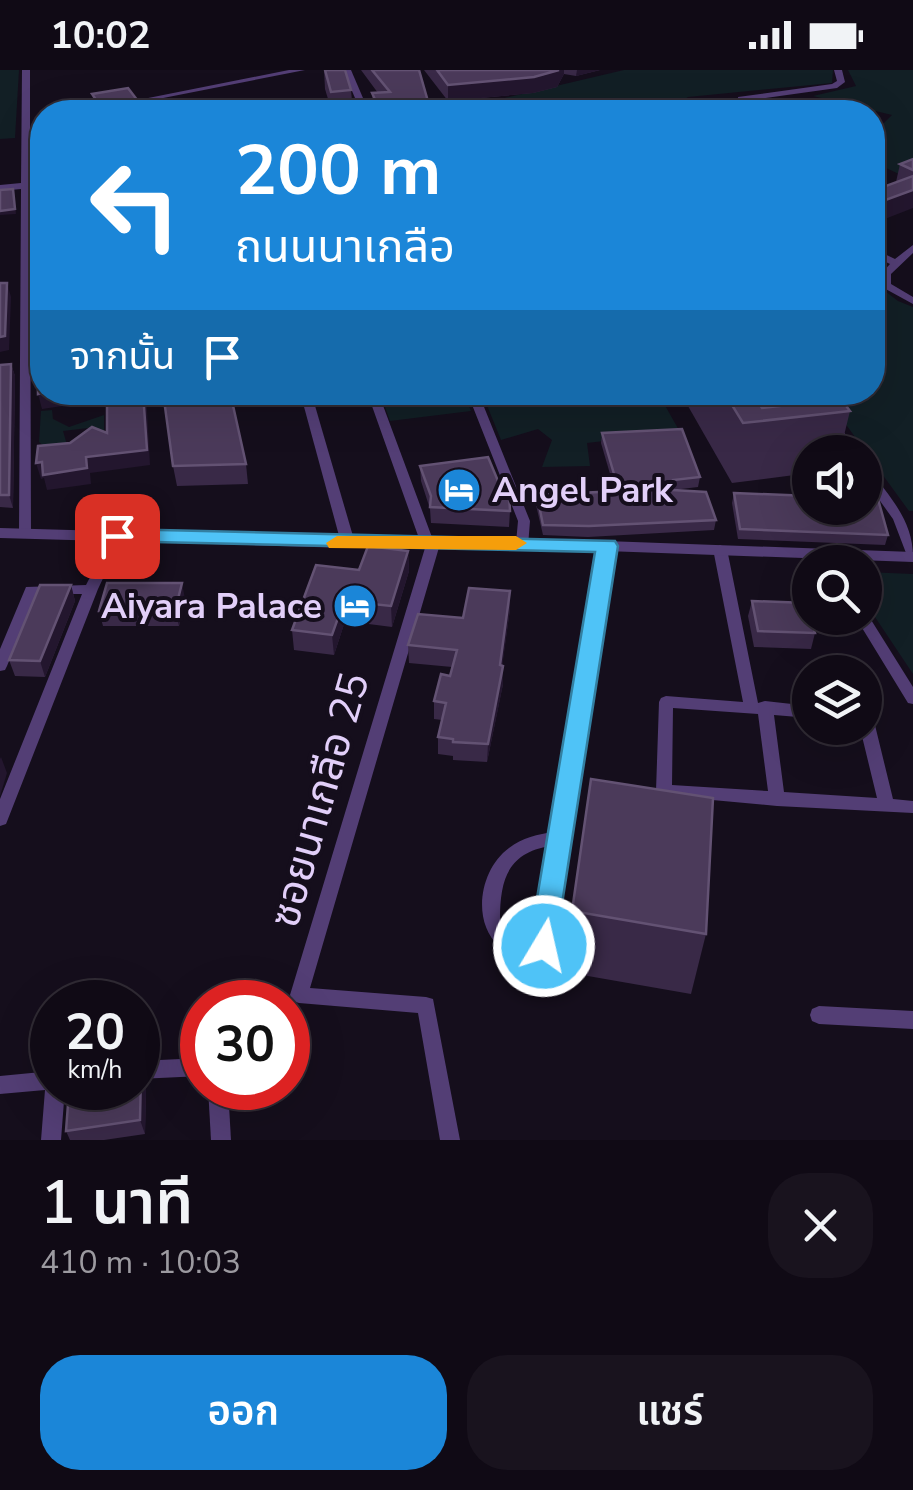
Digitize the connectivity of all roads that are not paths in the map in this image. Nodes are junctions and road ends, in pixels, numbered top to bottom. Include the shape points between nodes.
1 (26, 70) edge
2 (301, 70) edge
3 (347, 70) edge
4 (838, 70) edge
5 (145, 100) edge
6 (359, 100) edge
7 (741, 100) edge
8 (30, 121) edge
9 (26, 122) junction
10 (30, 185) edge
11 (24, 186) junction
12 (0, 188) edge
13 (913, 248) edge
14 (885, 257) edge
15 (896, 263) junction
16 (913, 301) edge
17 (28, 356) joint
18 (28, 391) joint
19 (310, 405) edge
20 (377, 405) edge
21 (477, 405) edge
22 (818, 405) edge
23 (840, 435) edge
24 (882, 495) edge
25 (0, 534) edge
26 (25, 534) junction
27 (117, 536) junction
28 (348, 543) junction
29 (523, 543) junction
30 (430, 544) junction
31 (607, 546) junction
32 (720, 550) junction
33 (913, 555) edge
34 (792, 556) edge
35 (882, 556) edge
36 (91, 589) junction
37 (874, 635) edge
38 (0, 666) edge
39 (913, 699) edge
40 (758, 706) junction
41 (792, 710) edge
42 (872, 745) edge
43 (777, 800) junction
44 (887, 806) junction
45 (913, 807) edge
46 (0, 819) edge
47 (561, 838) junction
48 (819, 1015) dead end
49 (913, 1020) edge
50 (30, 1082) edge
51 (0, 1085) edge
52 (53, 1110) edge
53 (219, 1110) edge
54 (50, 1140) edge
55 (221, 1140) edge
56 (450, 1140) edge

1 - 9 street
2 - 5 street
3 - 6 street
4 - 7 street via 841,82 834,86
8 - 9 street
9 - 11 street
10 - 11 street
11 - 12 street
11 - 17 street
13 - 15 street
14 - 15 street
15 - 16 street via 886,285
17 - 18 street
18 - 26 street
19 - 28 street
20 - 30 street
21 - 29 street via 524,521
22 - 23 street
24 - 33 street
25 - 26 street
26 - 27 street
27 - 28 street
27 - 36 street
28 - 30 street
29 - 30 street
29 - 31 street
30 - 56 street, ซอยนาเกลือ 25 via 299,994 426,1005
31 - 32 street
31 - 47 street
32 - 34 street
32 - 40 street
33 - 35 street
36 - 38 street via 31,590
36 - 46 street
37 - 39 street
40 - 41 street
40 - 43 street
40 - 43 street via 666,702 664,791
42 - 44 street
43 - 44 street
44 - 45 street
47 - 47 street via 544,946 536,953 516,947 492,921 490,904 504,859 522,844
48 - 49 street
50 - 51 street
52 - 54 street
53 - 55 street

